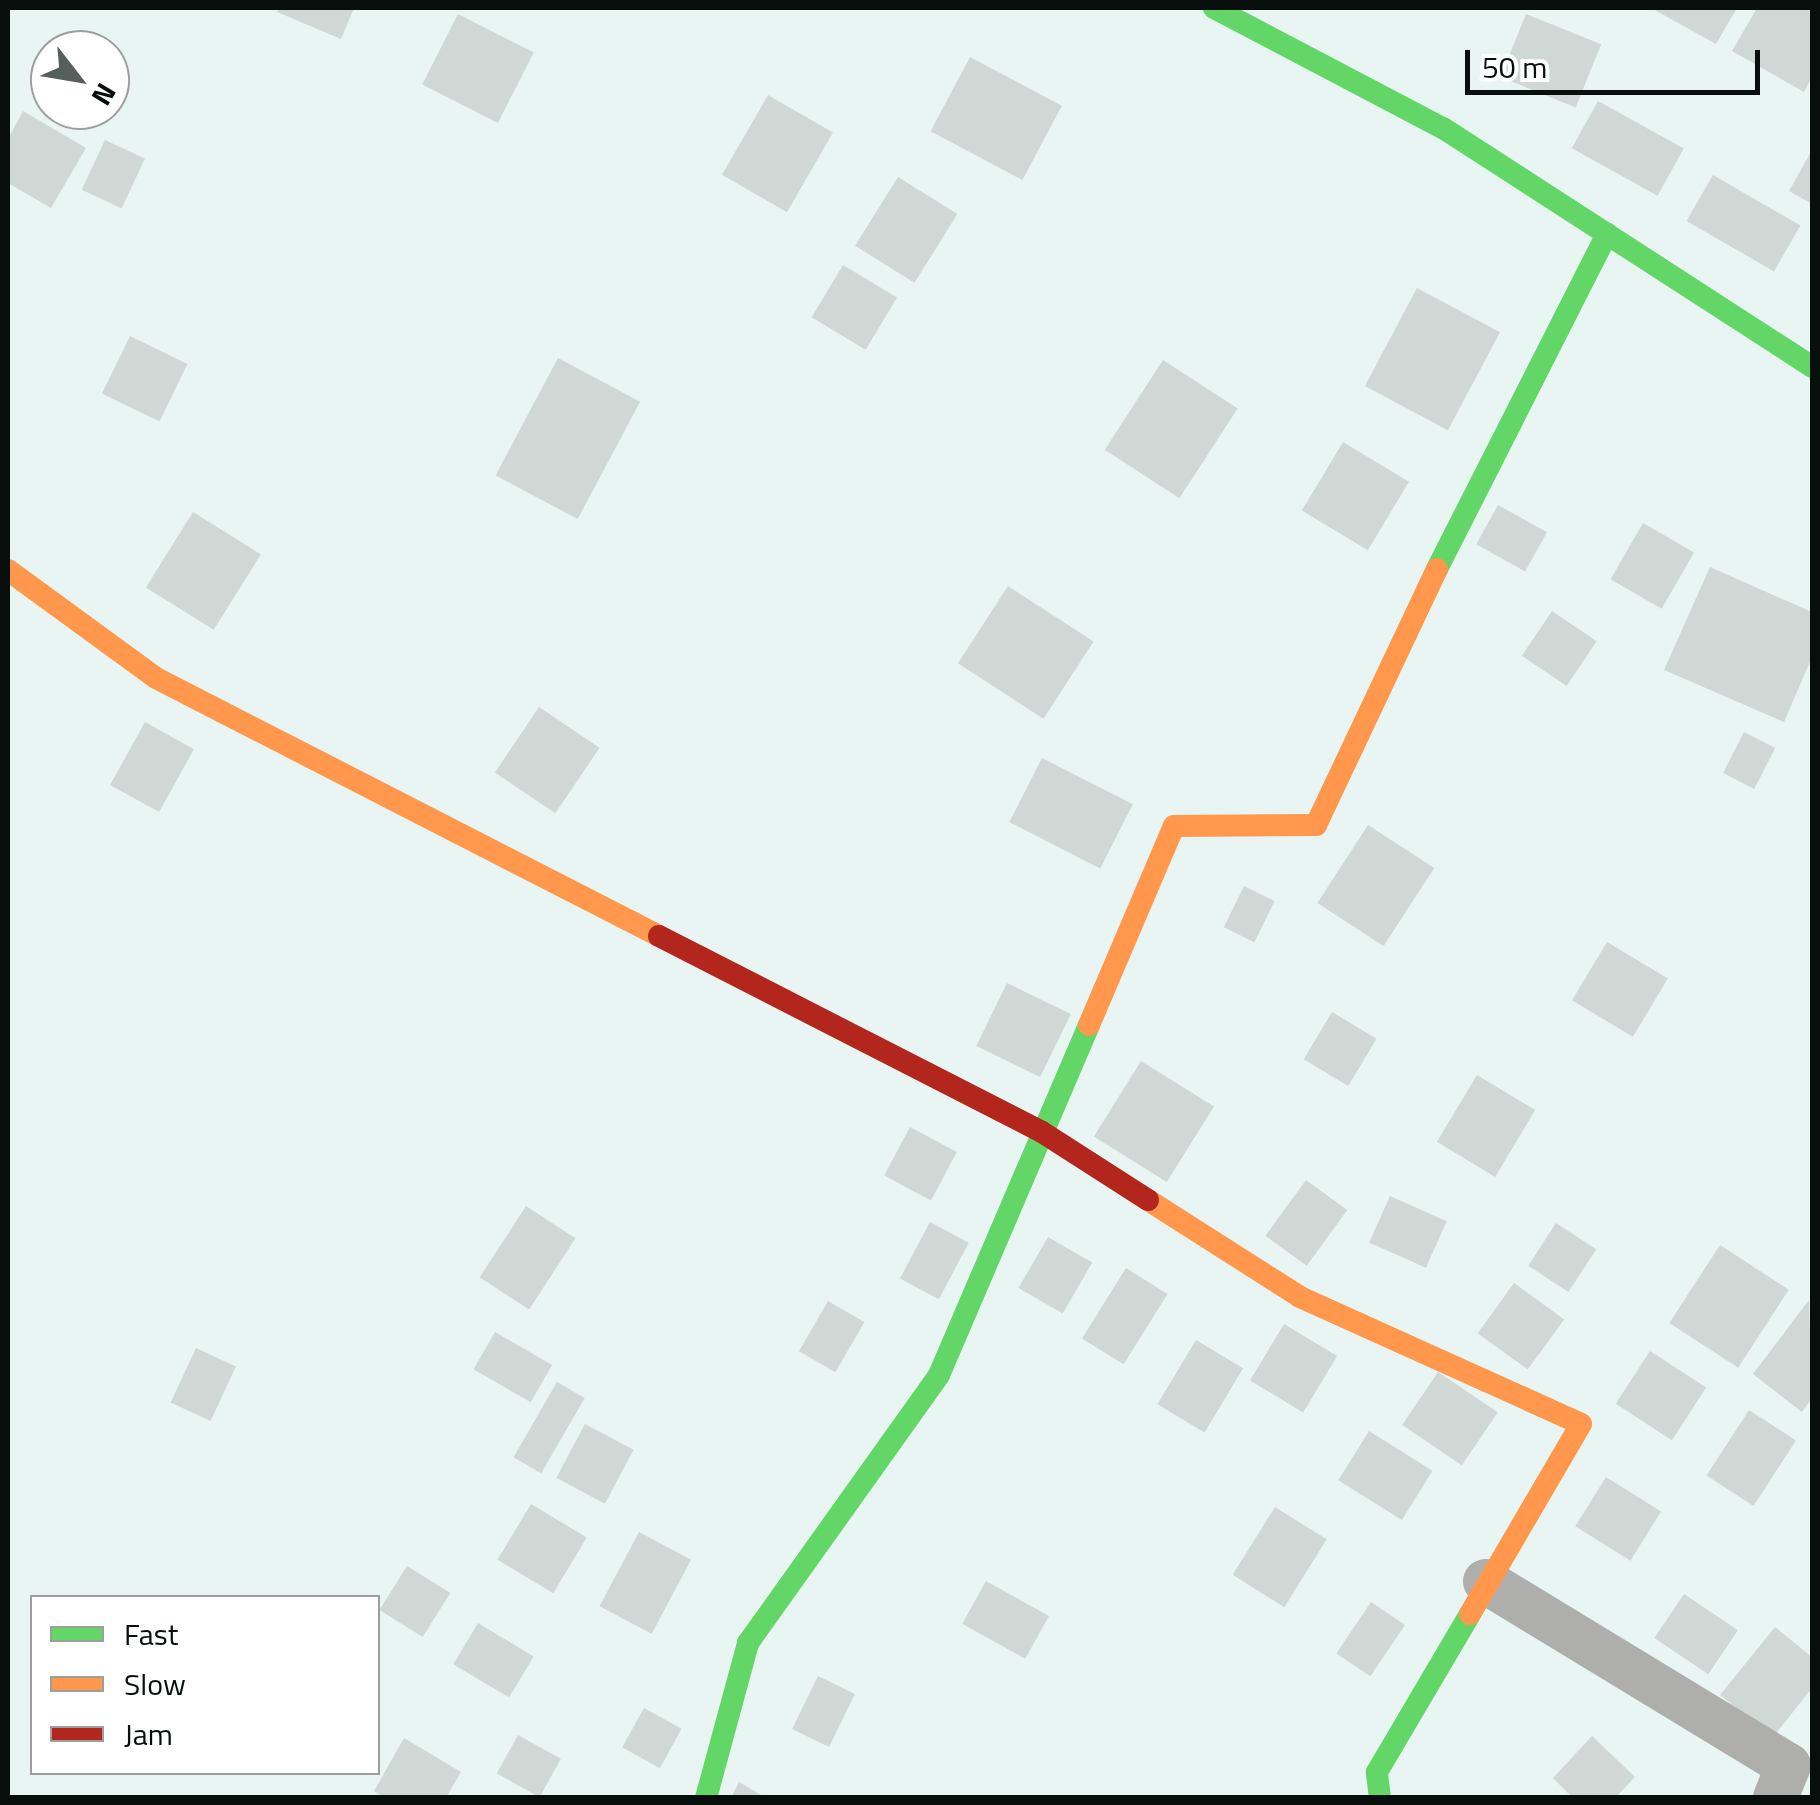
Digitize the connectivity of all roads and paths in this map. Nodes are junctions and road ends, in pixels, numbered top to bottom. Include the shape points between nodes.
1 (1214, 8) edge
2 (1607, 234) junction
3 (1812, 366) edge
4 (8, 570) edge
5 (1042, 1132) junction
6 (1484, 1581) junction
7 (706, 1798) edge
8 (1380, 1798) edge
9 (1776, 1798) edge

1 - 2 street via 1442,128
2 - 3 street
2 - 5 street via 1380,682 1316,825 1174,826
4 - 5 street via 156,678
5 - 6 street via 1300,1297 1581,1424
5 - 7 street via 939,1375 748,1643
6 - 8 street via 1378,1772
6 - 9 street via 1788,1765

